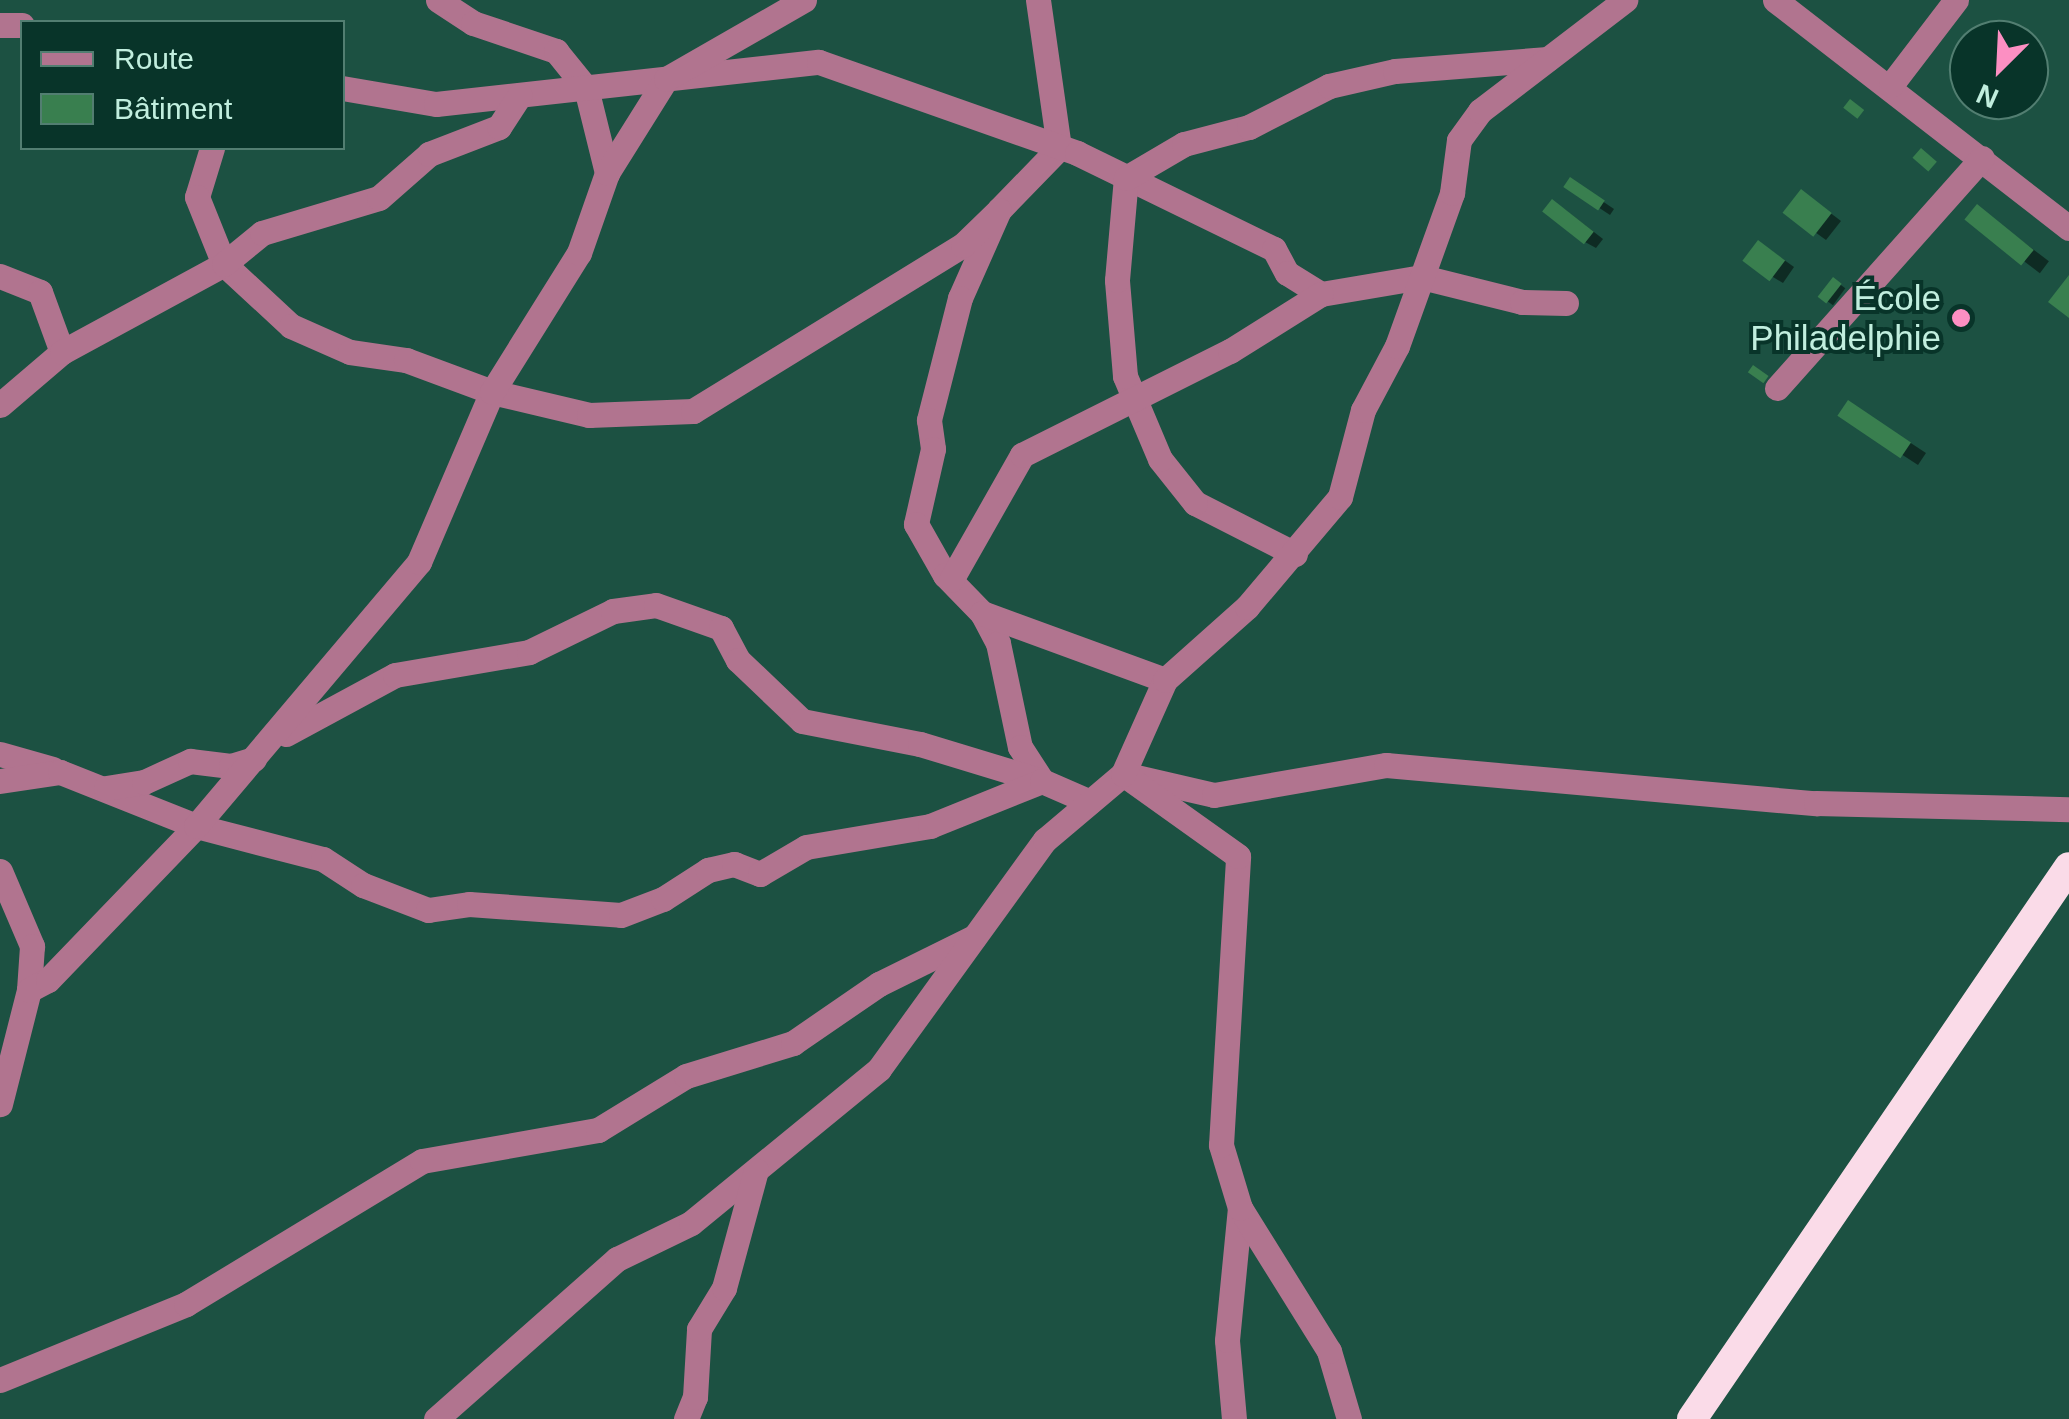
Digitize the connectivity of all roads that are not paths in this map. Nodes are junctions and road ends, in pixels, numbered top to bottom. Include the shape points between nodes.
1 (438, 0) edge
2 (804, 0) edge
3 (1038, 0) edge
4 (1626, 0) edge
5 (1774, 0) edge
6 (1956, 0) edge
7 (1548, 59) junction
8 (666, 79) junction
9 (1891, 85) junction
10 (586, 88) junction
11 (345, 89) edge
12 (520, 95) junction
13 (1060, 148) junction
14 (211, 150) edge
15 (1982, 158) junction
16 (607, 174) junction
17 (1126, 178) junction
18 (999, 210) junction
19 (2069, 228) edge
20 (224, 264) junction
21 (0, 276) edge
22 (1422, 276) junction
23 (1321, 294) junction
24 (1566, 302) dead end
25 (62, 352) junction
26 (1778, 388) dead end
27 (492, 392) junction
28 (1133, 396) junction
29 (0, 405) edge
30 (1295, 554) junction
31 (950, 580) junction
32 (982, 613) junction
33 (1165, 680) junction
34 (0, 754) edge
35 (250, 762) junction
36 (60, 772) junction
37 (1123, 774) junction
38 (0, 781) edge
39 (1042, 781) junction
40 (102, 788) junction
41 (1090, 802) junction
42 (2069, 808) edge
43 (196, 826) junction
44 (2069, 867) edge
45 (0, 871) edge
46 (978, 935) junction
47 (29, 990) junction
48 (0, 1104) edge
49 (756, 1170) junction
50 (1240, 1208) junction
51 (0, 1380) edge
52 (436, 1419) edge
53 (686, 1419) edge
54 (1234, 1419) edge
55 (1350, 1419) edge
56 (1692, 1419) edge

1 - 10 street via 473,23 556,51
2 - 8 street
3 - 13 street
4 - 7 street
5 - 9 street
6 - 9 street
7 - 17 street via 1395,70 1329,86 1248,127 1184,144
7 - 22 street via 1480,112 1459,140 1452,192
8 - 10 street
8 - 13 street via 819,62
8 - 16 street
9 - 15 street
10 - 12 street
10 - 16 street
11 - 12 street via 436,104
12 - 20 street via 500,127 429,154 379,198 262,233
13 - 17 street
13 - 18 street
14 - 20 street via 197,197
15 - 19 street
15 - 26 street
16 - 27 street via 578,254
17 - 23 street via 1274,249 1287,273
17 - 28 street via 1117,280 1125,376
18 - 27 street via 962,245 693,411 589,415
18 - 31 street via 960,298 929,420 934,449 916,524
20 - 25 street
20 - 27 street via 291,326 350,352 406,360
21 - 25 street via 40,292
22 - 23 street
22 - 24 street via 1522,302
22 - 30 street via 1397,346 1363,410 1340,497
23 - 28 street via 1230,351
25 - 29 street
27 - 35 street via 418,562
28 - 30 street via 1160,459 1195,504
28 - 31 street via 1022,456
30 - 33 street
31 - 32 street
32 - 33 street
32 - 39 street via 998,643 1020,747
33 - 37 street
34 - 36 street
35 - 39 street via 304,720 395,675 529,652 613,610 656,605 721,628 738,660 802,722 920,744
35 - 40 street via 190,761 144,782
35 - 43 street
36 - 38 street
36 - 40 street
37 - 41 street
37 - 42 street via 1214,794 1386,765 1816,803
37 - 50 street via 1238,856 1221,1145
39 - 41 street
39 - 43 street via 930,826 806,847 760,874 734,864 708,870 663,900 622,915 469,904 428,910 363,885 323,859
40 - 43 street
41 - 46 street via 1046,840
43 - 47 street via 48,980
44 - 56 highway
45 - 47 street via 32,946
46 - 49 street via 880,1069
46 - 51 street via 879,984 794,1043 686,1076 598,1130 422,1162 186,1304
47 - 48 street
49 - 52 street via 692,1222 617,1258
49 - 53 street via 724,1288 699,1329 695,1396
50 - 54 street via 1227,1340
50 - 55 street via 1330,1352

